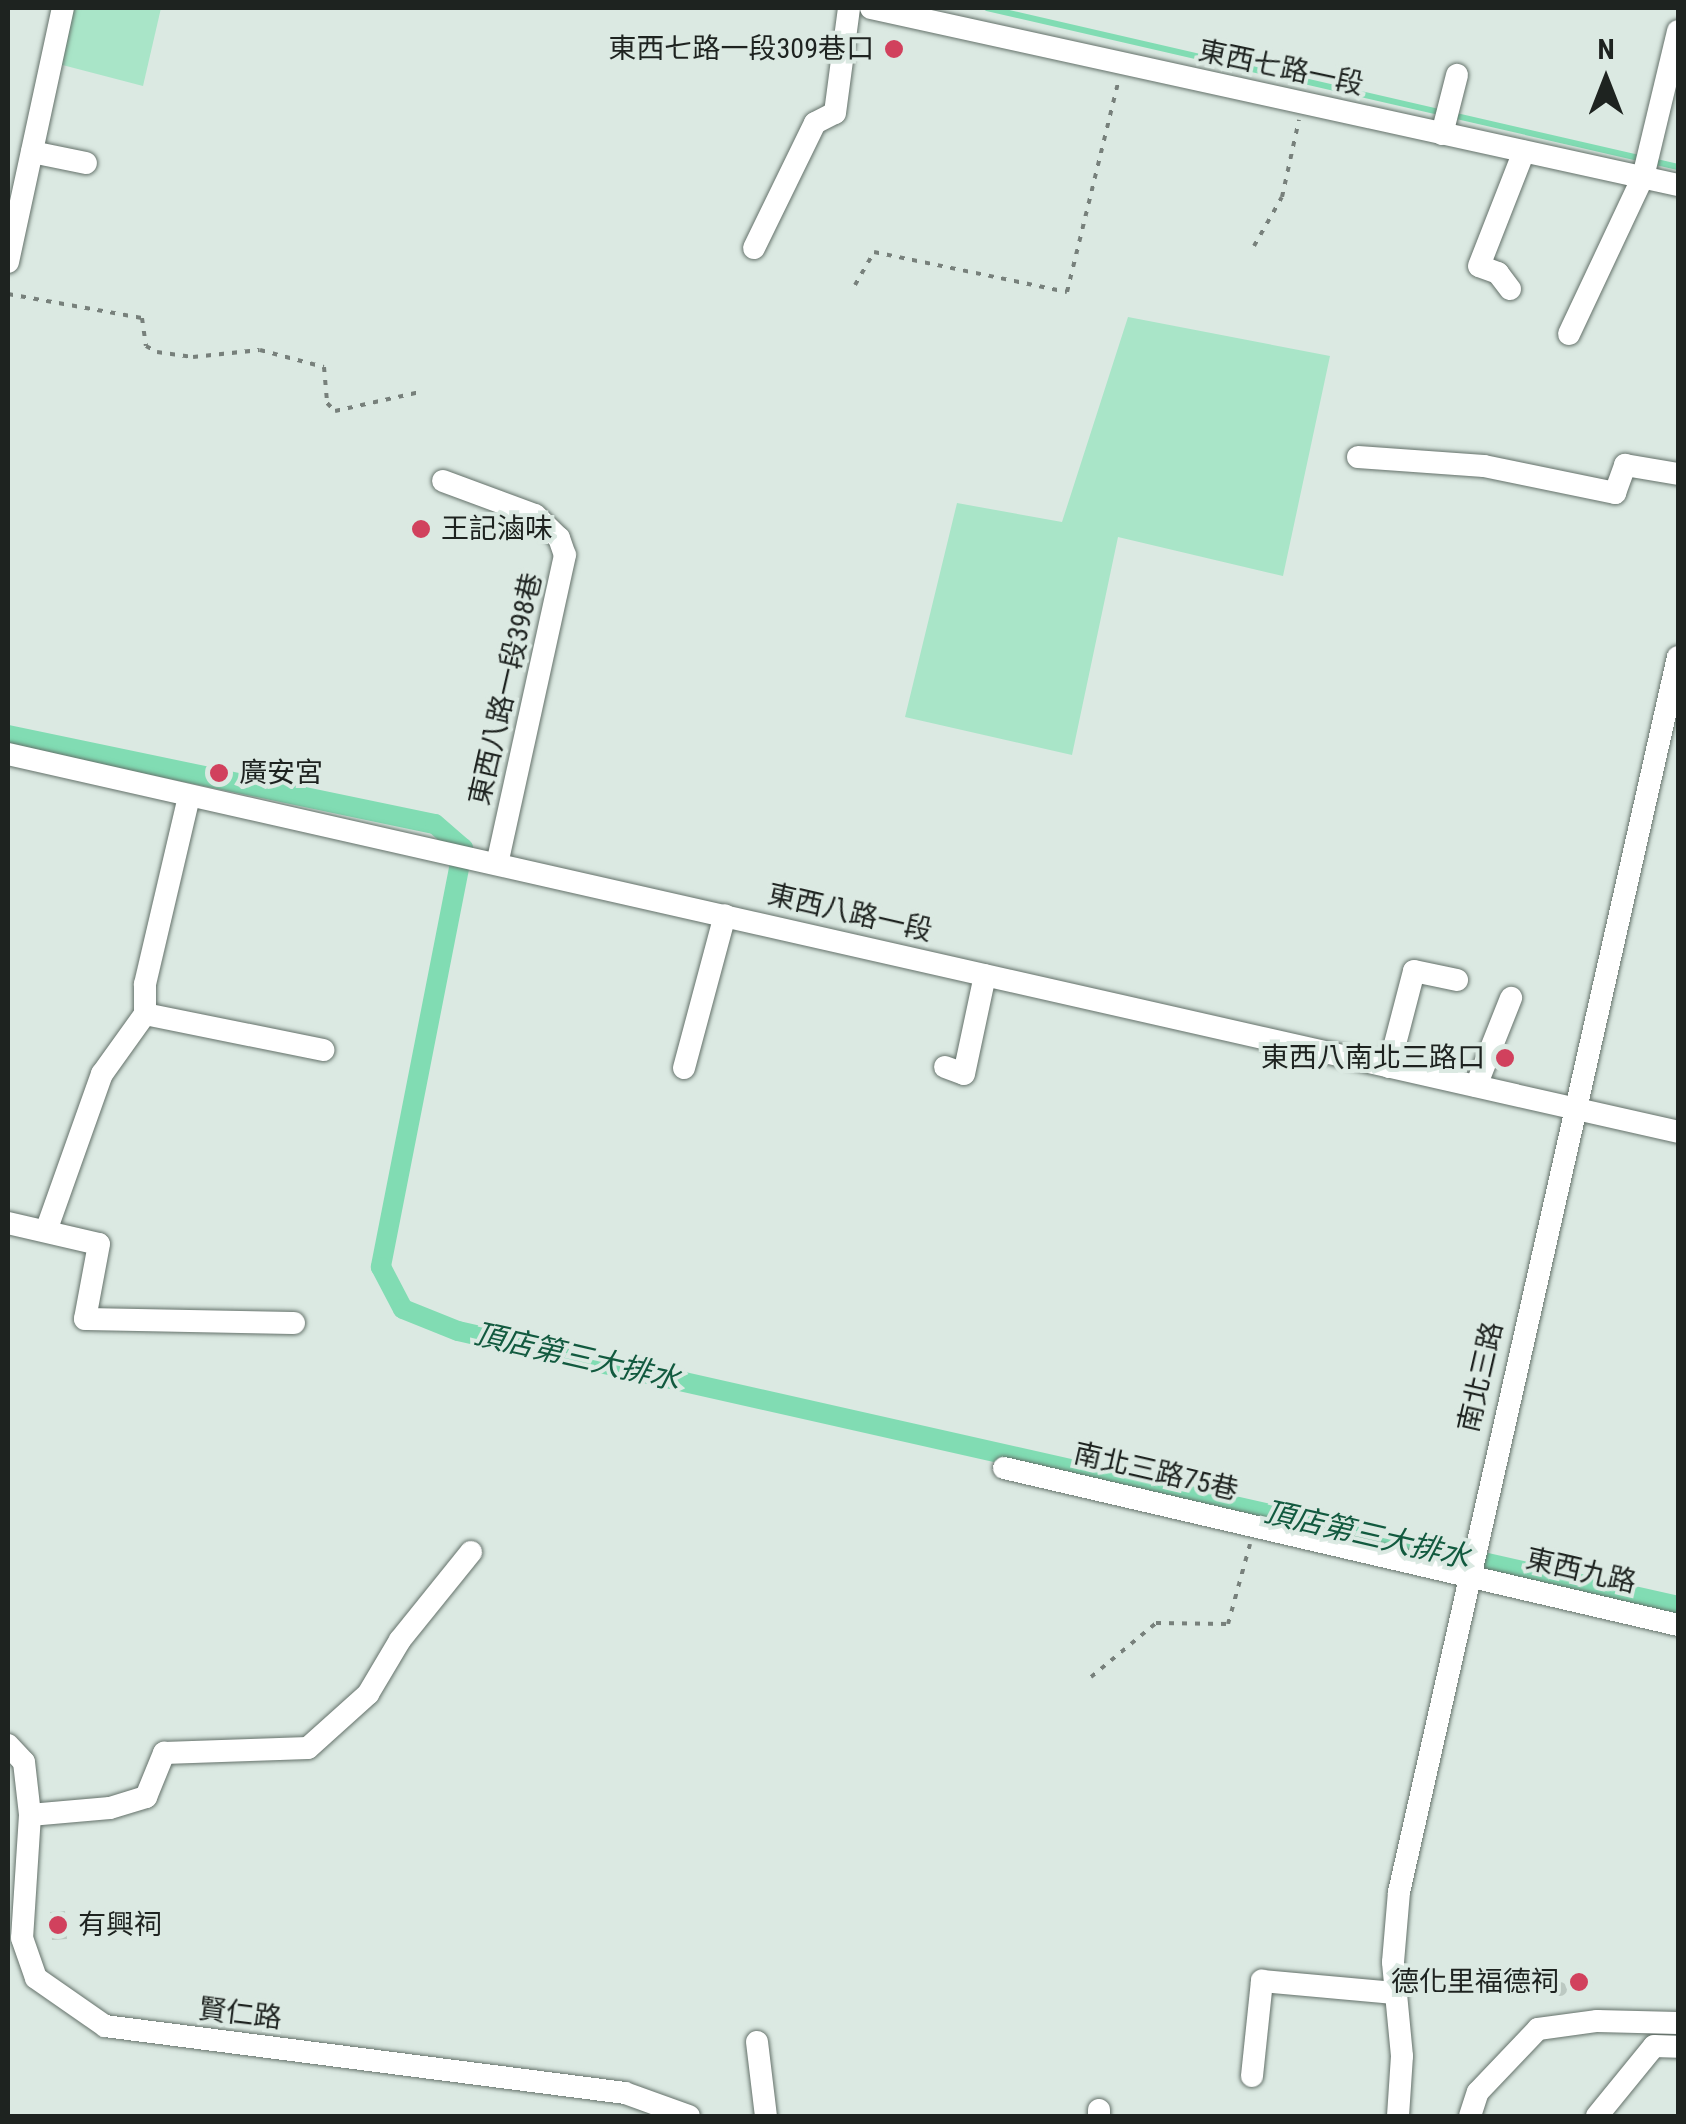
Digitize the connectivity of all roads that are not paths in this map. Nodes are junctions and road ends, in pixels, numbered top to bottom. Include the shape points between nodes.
1 (63, 8) edge
2 (849, 8) edge
3 (871, 8) edge
4 (1678, 31) edge
5 (1456, 75) dead end
6 (1442, 134) junction
7 (1524, 151) junction
8 (32, 152) junction
9 (86, 163) dead end
10 (1643, 177) junction
11 (1678, 184) edge
12 (754, 248) dead end
13 (8, 262) edge
14 (1510, 289) dead end
15 (1570, 334) dead end
16 (1358, 457) dead end
17 (1678, 474) edge
18 (443, 482) dead end
19 (1678, 658) edge
20 (8, 754) edge
21 (189, 796) junction
22 (496, 863) junction
23 (724, 916) junction
24 (985, 975) junction
25 (1457, 980) dead end
26 (1511, 998) dead end
27 (145, 1014) junction
28 (323, 1050) dead end
29 (1388, 1066) junction
30 (684, 1068) dead end
31 (945, 1068) dead end
32 (1476, 1086) junction
33 (1572, 1108) junction
34 (1678, 1132) edge
35 (8, 1222) edge
36 (46, 1231) junction
37 (294, 1323) dead end
38 (1004, 1468) dead end
39 (471, 1552) dead end
40 (1470, 1575) junction
41 (1678, 1625) edge
42 (8, 1745) edge
43 (30, 1815) junction
44 (1394, 1993) junction
45 (1678, 2022) edge
46 (757, 2042) dead end
47 (1678, 2047) edge
48 (1252, 2076) dead end
49 (651, 2110) edge
50 (689, 2116) edge
51 (766, 2116) edge
52 (1398, 2116) edge
53 (1470, 2116) edge
54 (1597, 2116) edge

1 - 8 street
2 - 12 street via 836,114 815,123
3 - 6 street, 東西七路一段
4 - 10 street
5 - 6 street
6 - 7 street, 東西七路一段
7 - 10 street, 東西七路一段
7 - 14 street via 1479,266 1498,273
8 - 9 street
8 - 13 street
10 - 11 street, 東西七路一段
10 - 15 street
16 - 17 street via 1484,466 1615,494 1625,464
18 - 22 street, 東西八路一段398巷 via 535,516 565,555
19 - 33 street, 南北三路
20 - 21 street, 東西八路一段
21 - 22 street, 東西八路一段
21 - 27 street via 145,984
22 - 23 street, 東西八路一段
23 - 24 street, 東西八路一段
23 - 30 street
24 - 29 street, 東西八路一段
24 - 31 street via 964,1074
25 - 29 street via 1414,971
26 - 32 street
27 - 28 street
27 - 36 street via 102,1074
29 - 32 street, 東西八路一段
32 - 33 street, 東西八路一段
33 - 34 street, 東西八路一段
33 - 40 street, 南北三路
35 - 36 street
36 - 37 street via 99,1244 86,1318
38 - 40 street, 南北三路75巷
39 - 43 street via 400,1640 368,1694 308,1748 164,1752 146,1797 110,1808
40 - 41 street, 東西九路
40 - 44 street, 南北三路 via 1399,1892
42 - 43 street, 賢仁路 via 24,1762
43 - 49 street, 賢仁路 via 22,1884 26,1951 36,1978 105,2026 624,2093
44 - 48 street via 1262,1981
44 - 52 street, 南北三路 via 1402,2056
45 - 53 street via 1538,2030 1478,2092
46 - 51 street
47 - 54 street via 1654,2046
49 - 50 street, 賢仁路

